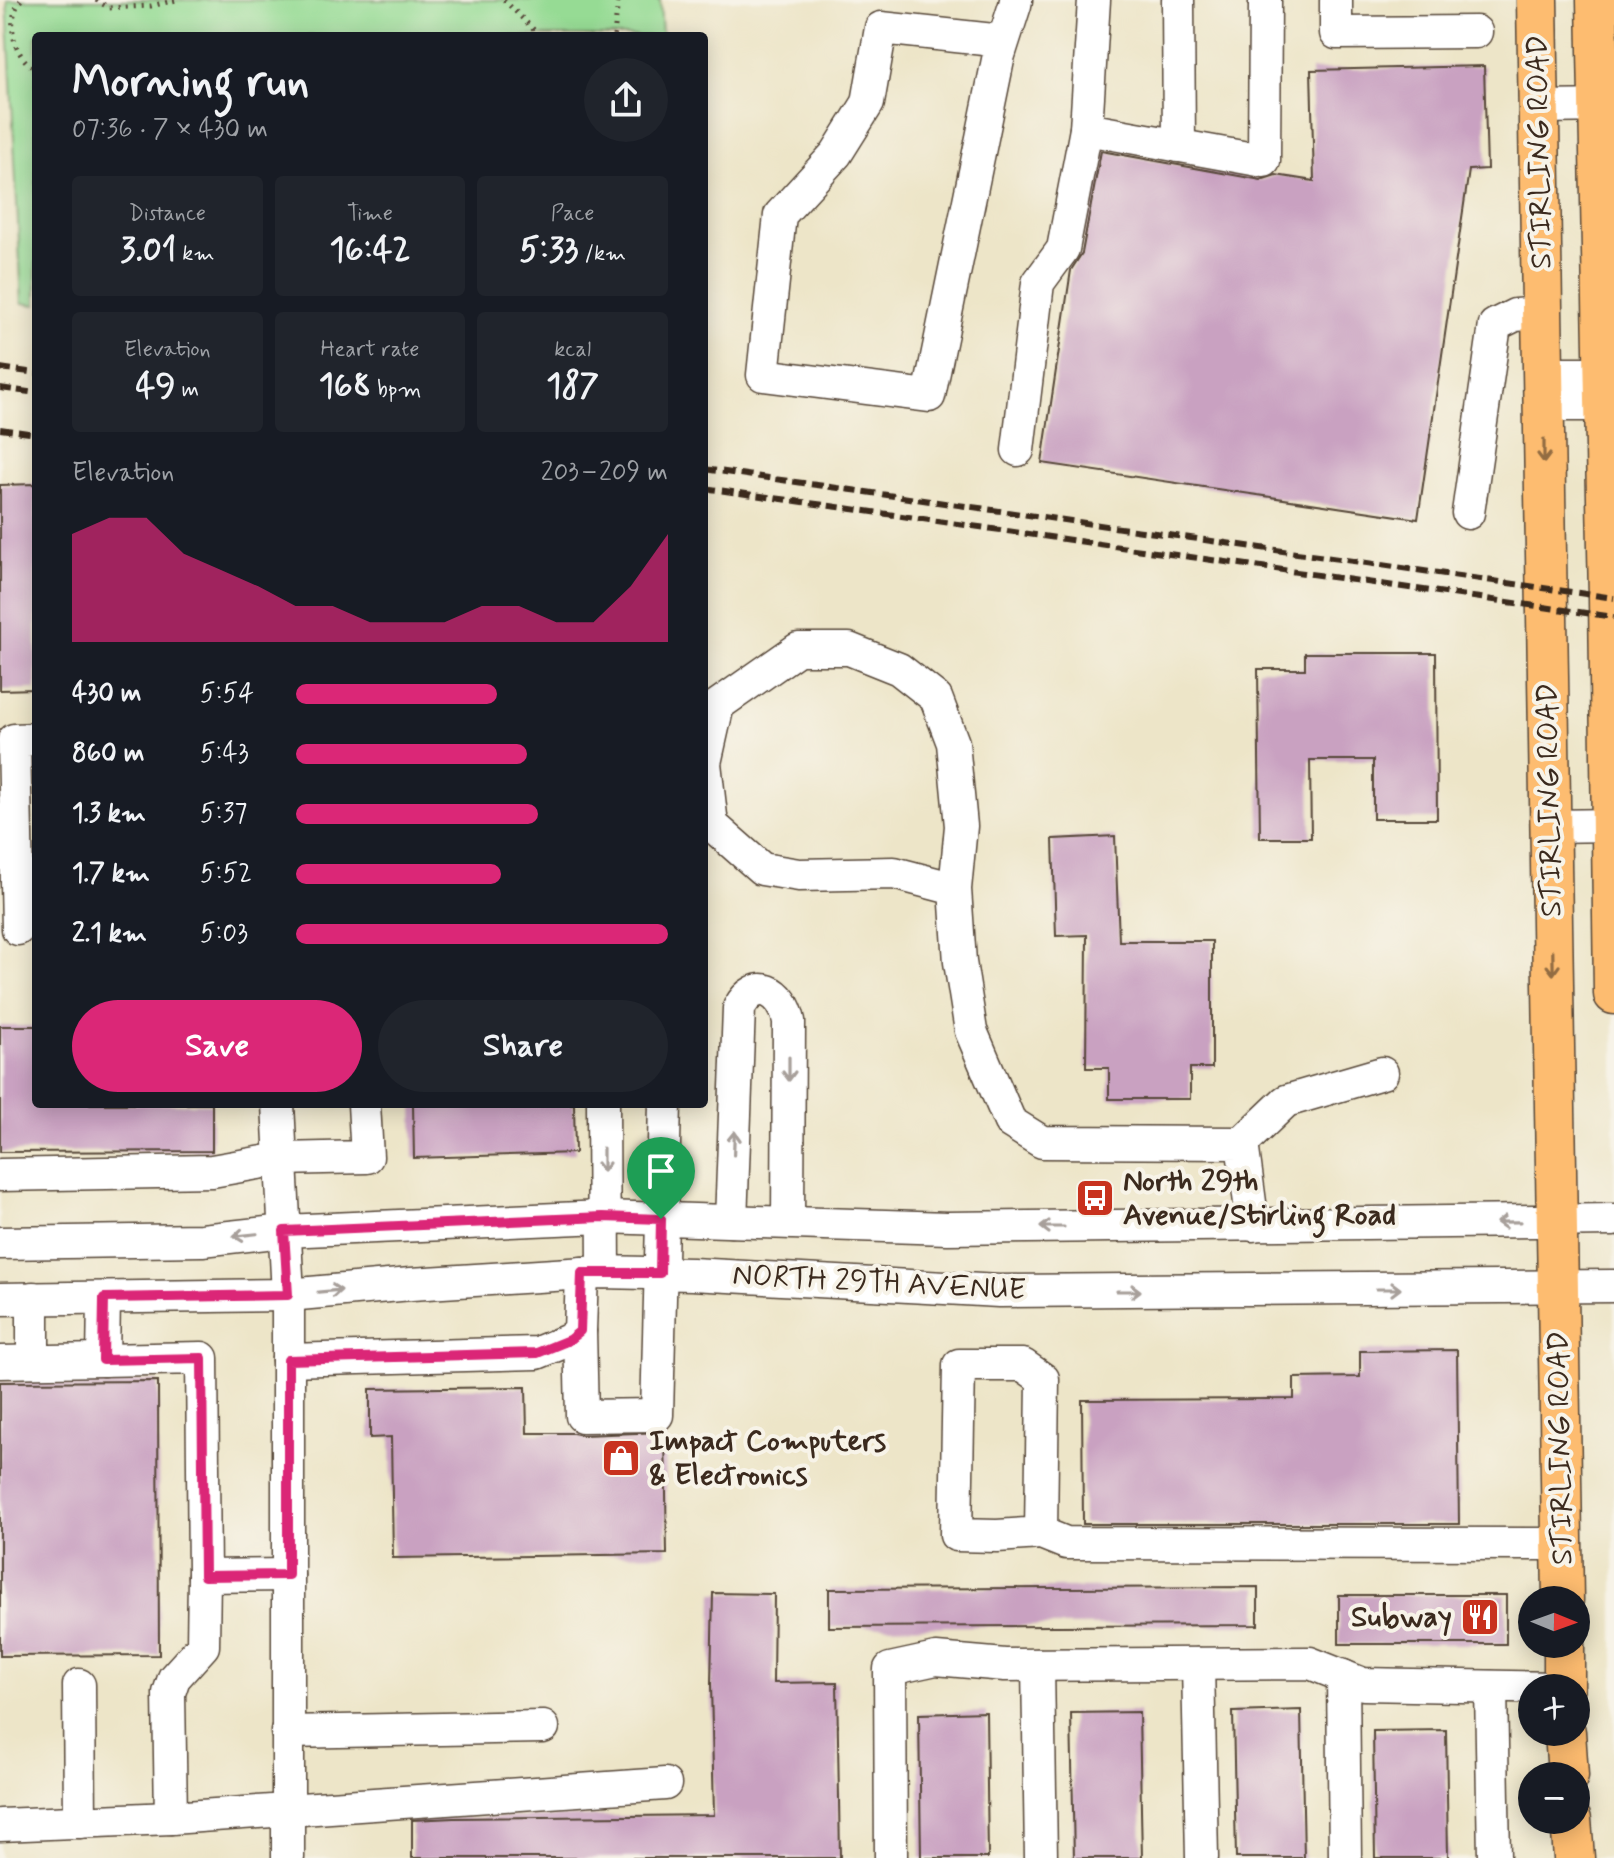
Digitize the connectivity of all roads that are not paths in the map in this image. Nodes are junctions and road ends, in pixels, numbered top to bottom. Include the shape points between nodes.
1 (1016, 0) edge
2 (1094, 0) edge
3 (1178, 0) edge
4 (1265, 0) edge
5 (1336, 0) edge
6 (1537, 0) edge
7 (1597, 0) edge
8 (1476, 32) dead end
9 (1003, 41) junction
10 (1606, 106) edge
11 (1539, 107) junction
12 (1086, 129) junction
13 (1179, 146) junction
14 (1542, 313) junction
15 (1544, 389) junction
16 (1609, 389) edge
17 (1018, 450) dead end
18 (1468, 513) dead end
19 (32, 739) edge
20 (708, 750) edge
21 (708, 790) edge
22 (1613, 825) edge
23 (1550, 826) junction
24 (955, 889) junction
25 (18, 929) edge
26 (1614, 994) edge
27 (1382, 1073) dead end
28 (278, 1108) edge
29 (364, 1108) edge
30 (603, 1108) edge
31 (665, 1108) edge
32 (1242, 1143) junction
33 (281, 1159) junction
34 (0, 1175) edge
35 (603, 1217) junction
36 (661, 1219) junction
37 (1614, 1220) edge
38 (731, 1221) junction
39 (1557, 1221) junction
40 (788, 1222) junction
41 (1253, 1225) junction
42 (284, 1231) junction
43 (0, 1243) edge
44 (593, 1273) junction
45 (660, 1273) junction
46 (1614, 1286) edge
47 (1559, 1288) junction
48 (288, 1295) junction
49 (33, 1298) junction
50 (104, 1298) junction
51 (0, 1299) edge
52 (580, 1331) junction
53 (103, 1360) junction
54 (288, 1360) junction
55 (33, 1361) junction
56 (0, 1362) edge
57 (1041, 1533) junction
58 (1562, 1544) junction
59 (288, 1575) junction
60 (204, 1576) junction
61 (1563, 1586) edge
62 (1198, 1664) junction
63 (1038, 1665) junction
64 (1343, 1676) junction
65 (79, 1685) dead end
66 (1491, 1687) junction
67 (1518, 1687) edge
68 (543, 1727) dead end
69 (287, 1732) junction
70 (665, 1784) dead end
71 (287, 1809) junction
72 (171, 1818) junction
73 (80, 1822) junction
74 (0, 1825) edge
75 (1572, 1834) edge
76 (288, 1858) edge
77 (891, 1858) edge
78 (1041, 1858) edge
79 (1202, 1858) edge
80 (1345, 1858) edge
81 (1494, 1858) edge
82 (1574, 1858) edge

1 - 9 street
2 - 12 street
3 - 13 street
4 - 13 street via 1264,161
5 - 8 street via 1336,33
6 - 11 main road, STIRLING ROAD
7 - 10 main road, STIRLING ROAD
9 - 9 street via 929,396 763,375 780,215 836,154 868,103 881,28
10 - 11 street
10 - 16 main road, STIRLING ROAD
11 - 14 main road, STIRLING ROAD
12 - 13 street
12 - 17 street via 1063,249 1038,283
14 - 15 main road, STIRLING ROAD
14 - 18 street via 1515,315 1495,325
15 - 16 street
15 -> 23 main road, STIRLING ROAD
16 - 22 main road, STIRLING ROAD
19 - 25 street via 14,740
20 - 24 street via 718,705 798,649 849,649 899,669 936,698 953,743 961,826
21 - 24 street via 712,825 762,869 799,875 894,873
22 - 23 street
22 - 26 main road, STIRLING ROAD
23 -> 39 main road, STIRLING ROAD
24 - 32 street via 971,1031 1010,1122 1042,1142
27 - 32 street via 1286,1101
28 - 33 street
29 - 33 street via 367,1157
30 -> 35 street
31 - 36 street
32 - 41 street
33 - 34 street via 212,1171
33 - 42 street
35 - 36 street, NORTH 29TH AVENUE
35 - 42 street, NORTH 29TH AVENUE
35 - 44 street
36 - 38 street, NORTH 29TH AVENUE
36 - 45 street
37 - 39 street, NORTH 29TH AVENUE
38 - 40 street, NORTH 29TH AVENUE
38 -> 40 street via 739,1008 745,996 767,991 778,995 789,1021
39 -> 41 street, NORTH 29TH AVENUE
39 - 47 main road, STIRLING ROAD
41 -> 40 street, NORTH 29TH AVENUE via 948,1228
42 -> 43 street, NORTH 29TH AVENUE via 202,1240
42 - 48 street
44 - 45 street, NORTH 29TH AVENUE
48 -> 44 street, NORTH 29TH AVENUE
44 - 52 street
45 -> 47 street, NORTH 29TH AVENUE via 999,1291
45 - 52 street via 657,1415 582,1416
46 - 47 street, NORTH 29TH AVENUE
47 - 58 main road, STIRLING ROAD
48 - 50 street, NORTH 29TH AVENUE
48 - 54 street
49 - 50 street, NORTH 29TH AVENUE
49 - 51 street, NORTH 29TH AVENUE
49 - 55 street
50 - 53 street
52 - 54 street via 537,1353
53 - 55 street
53 - 60 street via 202,1358
54 - 59 street
55 - 56 street
57 - 57 street via 1043,1379 1023,1365 959,1365 956,1535
57 - 58 street via 1066,1543
58 - 61 main road, STIRLING ROAD
59 - 60 street
59 - 69 street
60 - 72 street via 203,1646 174,1678 169,1693
62 - 63 street
62 - 64 street via 1310,1663
62 - 79 street
63 - 77 street via 936,1659 890,1669
63 - 78 street
64 - 66 street via 1363,1684
64 - 80 street
65 - 73 street
66 - 67 street
66 - 81 street
68 - 69 street
69 - 71 street
70 - 71 street
71 - 72 street
71 - 76 street
72 - 73 street
73 - 74 street
75 - 82 main road

